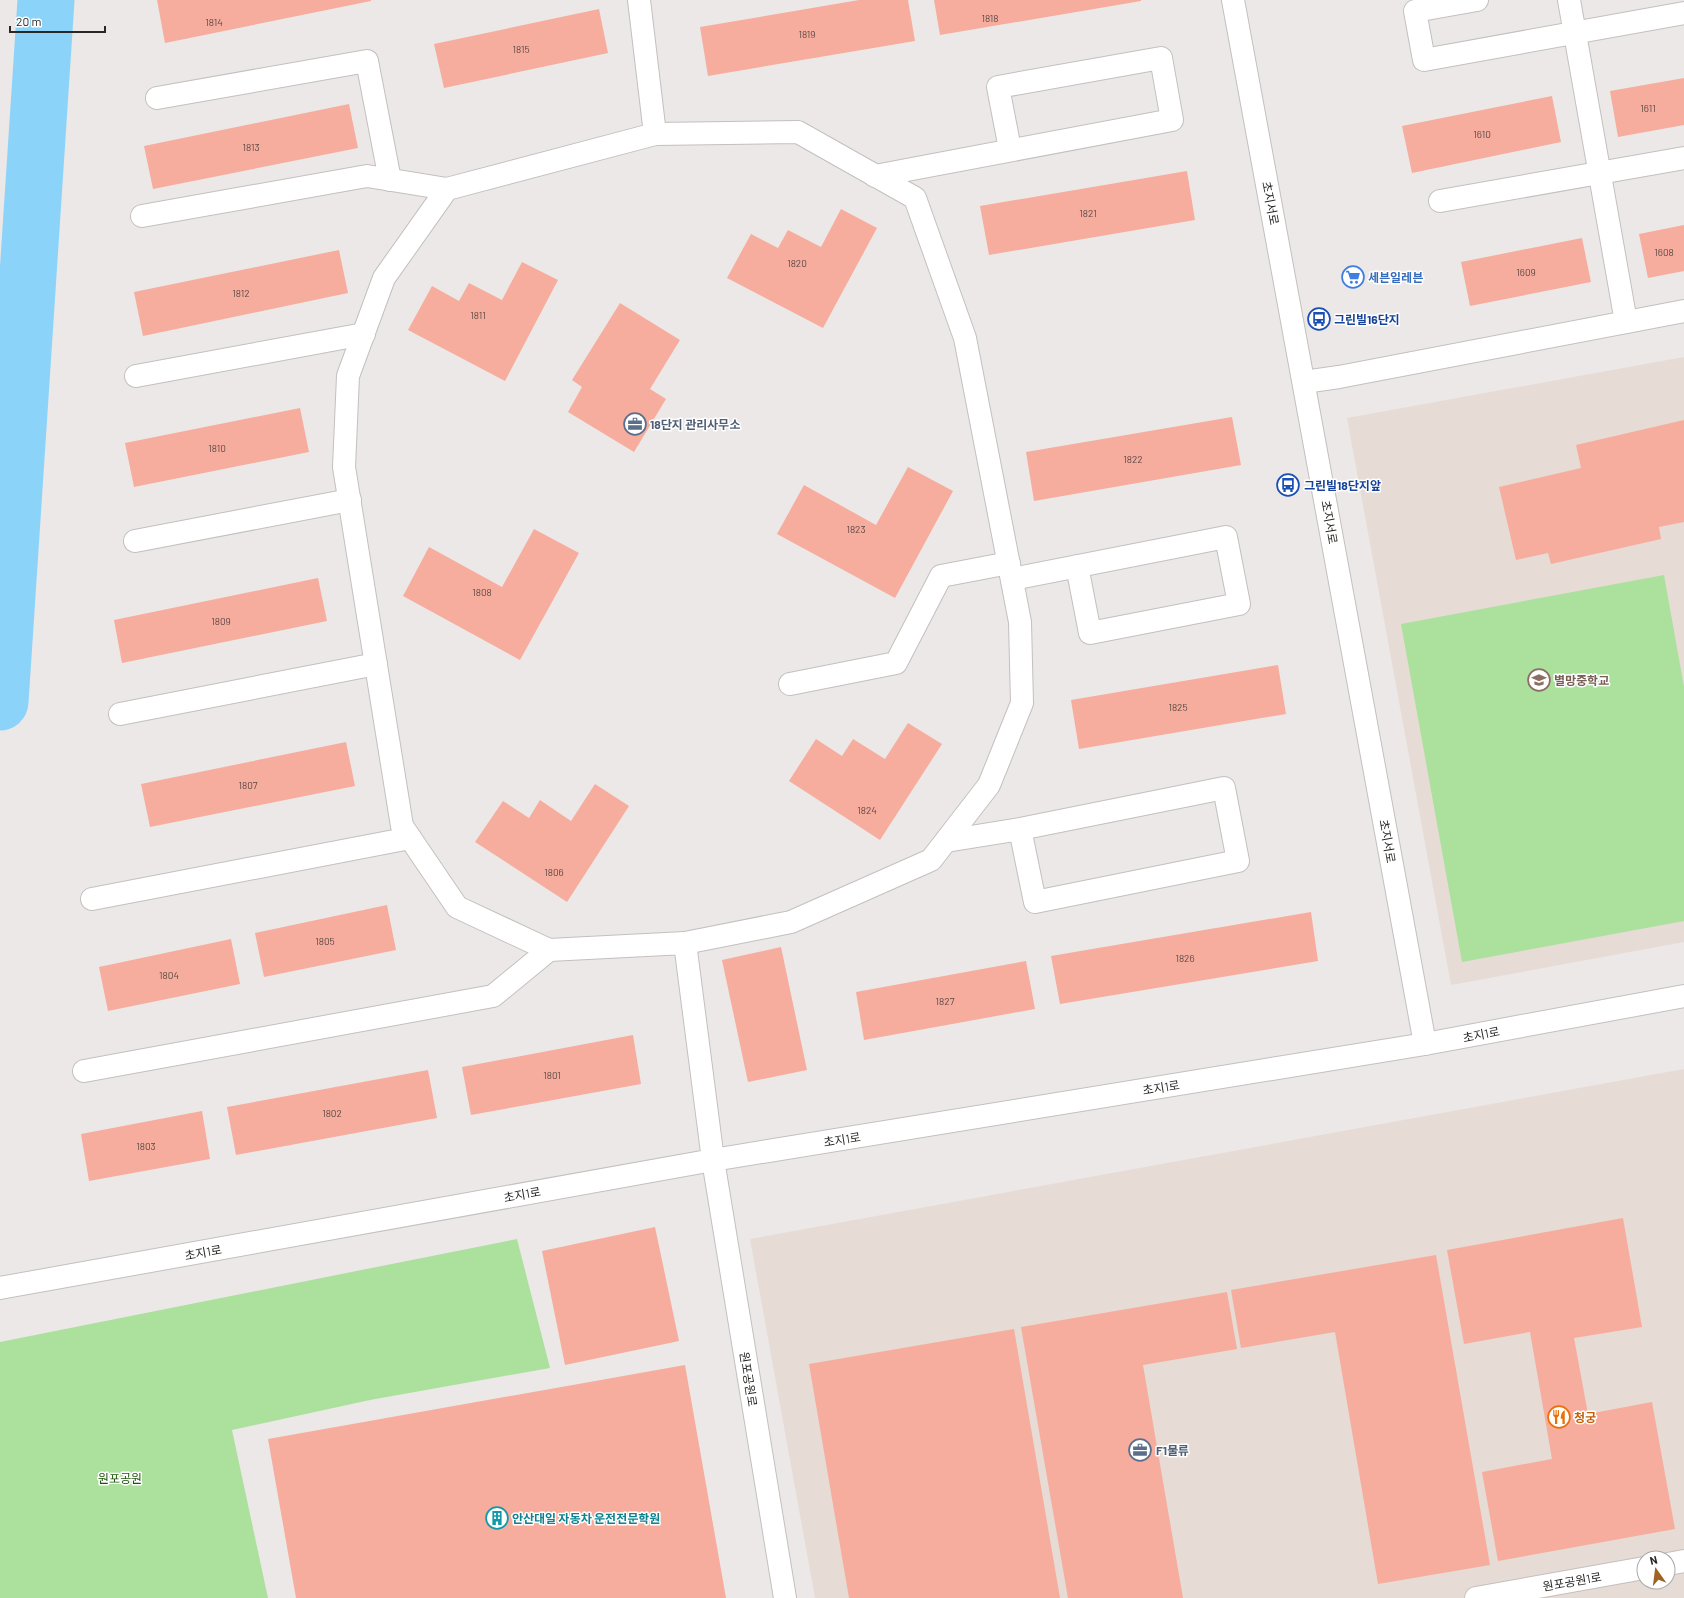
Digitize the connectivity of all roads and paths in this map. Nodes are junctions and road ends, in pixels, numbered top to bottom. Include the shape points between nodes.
1 (639, 0) edge
2 (1233, 0) edge
3 (1477, 0) edge
4 (1569, 0) edge
5 (1684, 13) edge
6 (1575, 33) junction
7 (157, 98) dead end
8 (655, 134) junction
9 (1010, 149) junction
10 (1684, 158) edge
11 (1599, 172) junction
12 (875, 176) junction
13 (390, 180) junction
14 (447, 188) junction
15 (1440, 202) dead end
16 (142, 216) dead end
17 (1684, 311) edge
18 (1626, 322) junction
19 (364, 334) junction
20 (136, 376) dead end
21 (1304, 382) junction
22 (350, 500) junction
23 (135, 541) dead end
24 (1077, 566) junction
25 (1010, 571) junction
26 (376, 664) junction
27 (790, 684) dead end
28 (120, 714) dead end
29 (1020, 829) junction
30 (410, 838) junction
31 (946, 841) junction
32 (92, 899) dead end
33 (685, 943) junction
34 (549, 950) junction
35 (1684, 996) edge
36 (1425, 1044) junction
37 (84, 1071) dead end
38 (713, 1160) junction
39 (0, 1288) edge
40 (1636, 1569) edge
41 (785, 1598) edge
42 (1476, 1598) edge

1 - 8 street
2 - 21 street, 초지서로
3 - 6 street via 1415,11 1424,60
4 - 6 street
5 - 6 street
6 - 11 street
7 - 13 street via 367,61
8 - 12 street via 798,132
8 - 14 street
9 - 9 street via 1172,120 1161,58 998,87
9 - 12 street
10 - 11 street
11 - 15 street
11 - 18 street
12 - 25 street via 915,198 965,338
13 - 14 street
13 - 16 street via 367,176
14 - 19 street via 384,278
17 - 18 street
18 - 21 street
19 - 20 street
19 - 22 street via 348,376 344,467
21 - 36 street, 초지서로
22 - 23 street
22 - 26 street
24 - 24 street via 1090,633 1239,604 1226,537
24 - 25 street
25 - 27 street via 941,576 896,663
25 - 31 street via 1020,622 1022,703 989,785
26 - 28 street
26 - 30 street via 402,826
29 - 29 street via 1224,788 1238,861 1035,902
29 - 31 street
30 - 32 street
30 - 34 street via 457,907
31 - 33 street via 931,860 791,922
33 - 34 street
33 - 38 street, 원포공원로
34 - 37 street via 493,996
35 - 36 street, 초지1로
36 - 38 street, 초지1로
38 - 39 street, 초지1로
38 - 41 street, 원포공원로
40 - 42 street, 원포공원1로

